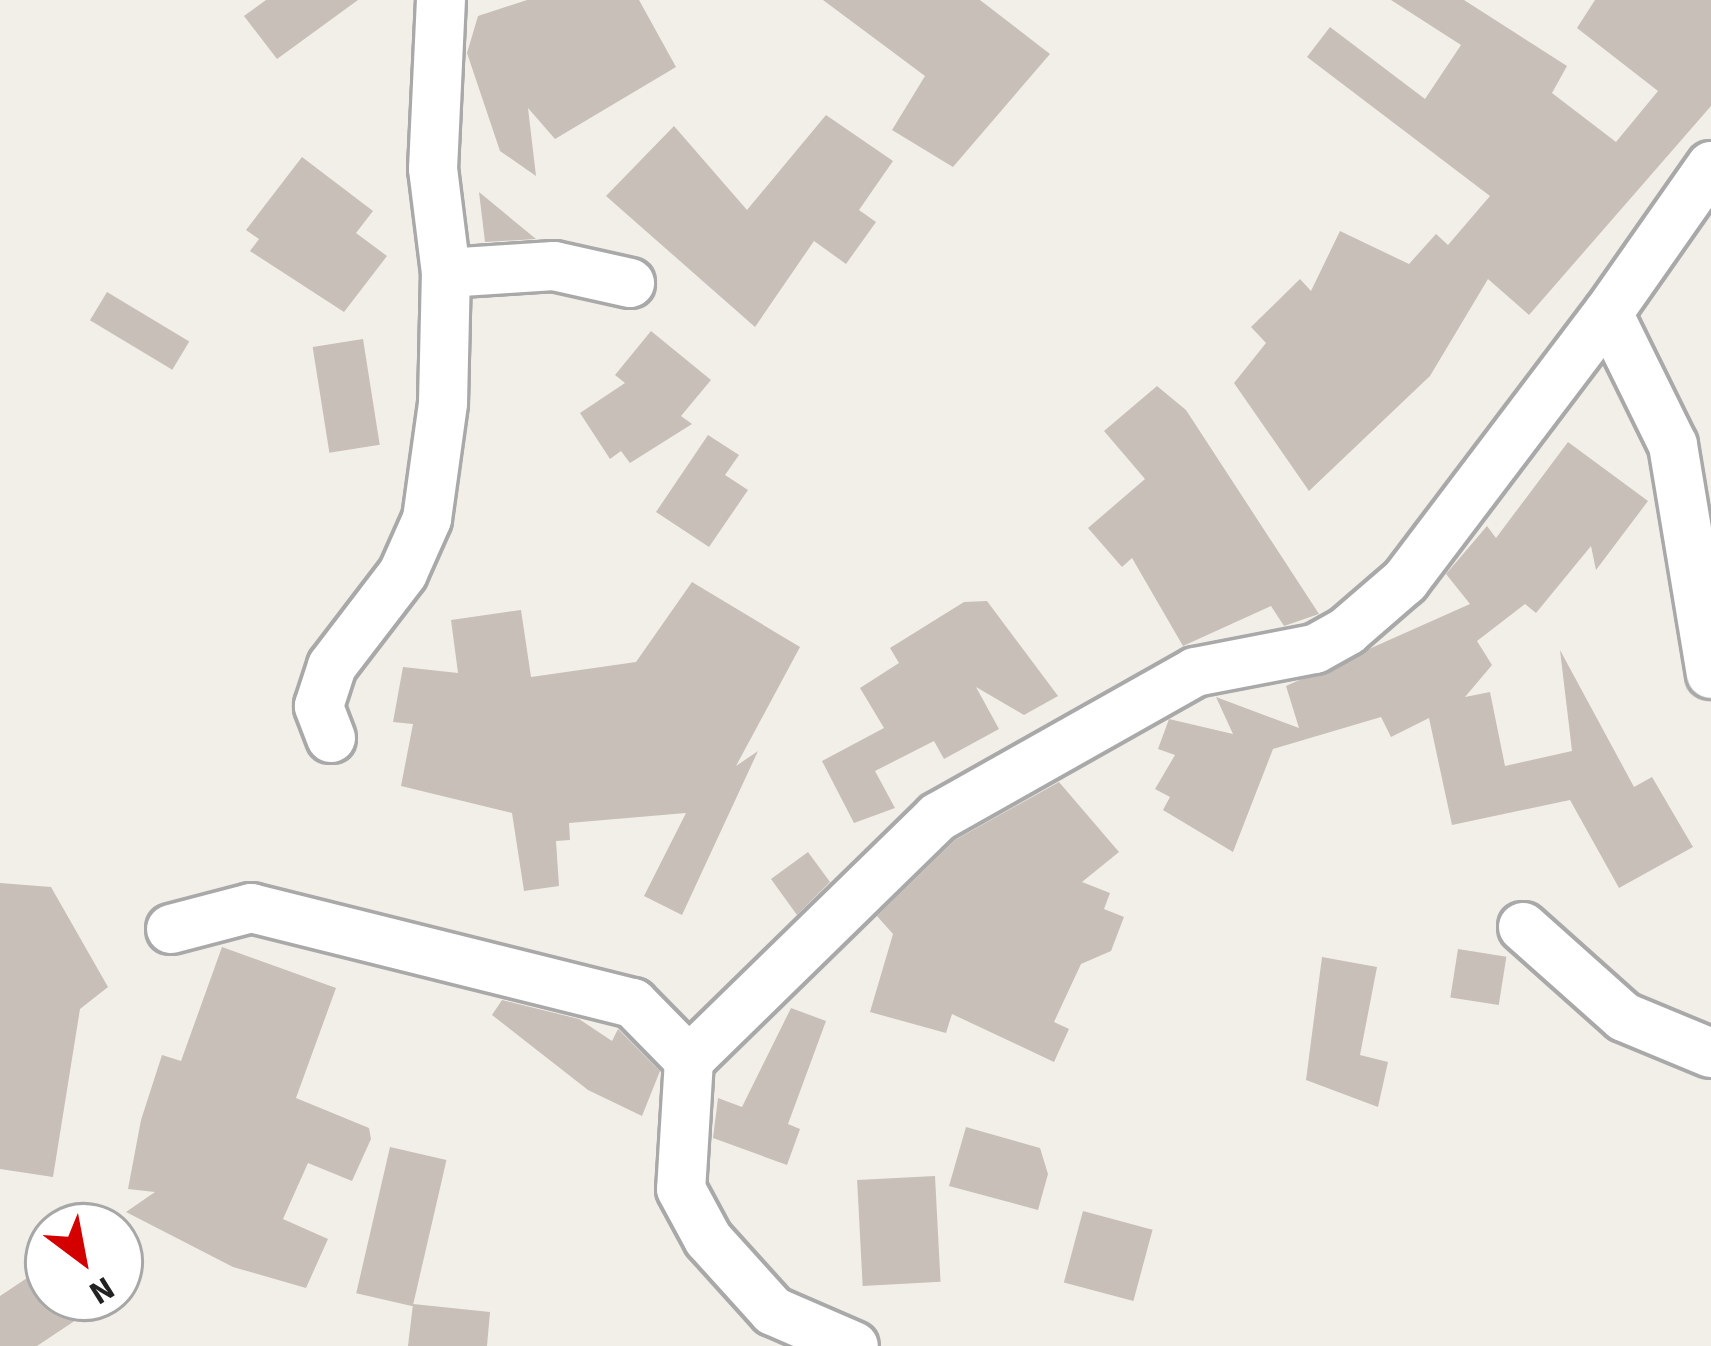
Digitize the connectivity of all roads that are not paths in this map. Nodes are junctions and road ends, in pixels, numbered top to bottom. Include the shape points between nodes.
1 (441, 0) edge
2 (1711, 166) edge
3 (446, 273) junction
4 (630, 283) dead end
5 (1608, 313) junction
6 (1711, 674) edge
7 (331, 738) dead end
8 (1523, 927) dead end
9 (170, 929) dead end
10 (1711, 1053) edge
11 (689, 1060) junction
12 (854, 1346) edge

1 - 3 street via 433,169
2 - 5 street
3 - 4 street via 554,266
3 - 7 street via 427,519 403,573 332,666 319,706
5 - 6 street via 1673,446
5 - 11 street via 1405,581 1347,631 1315,649 1195,673 938,817
8 - 10 street via 1624,1017
9 - 11 street via 210,910 286,914 633,1003
11 - 12 street via 681,1189 708,1239 773,1311

